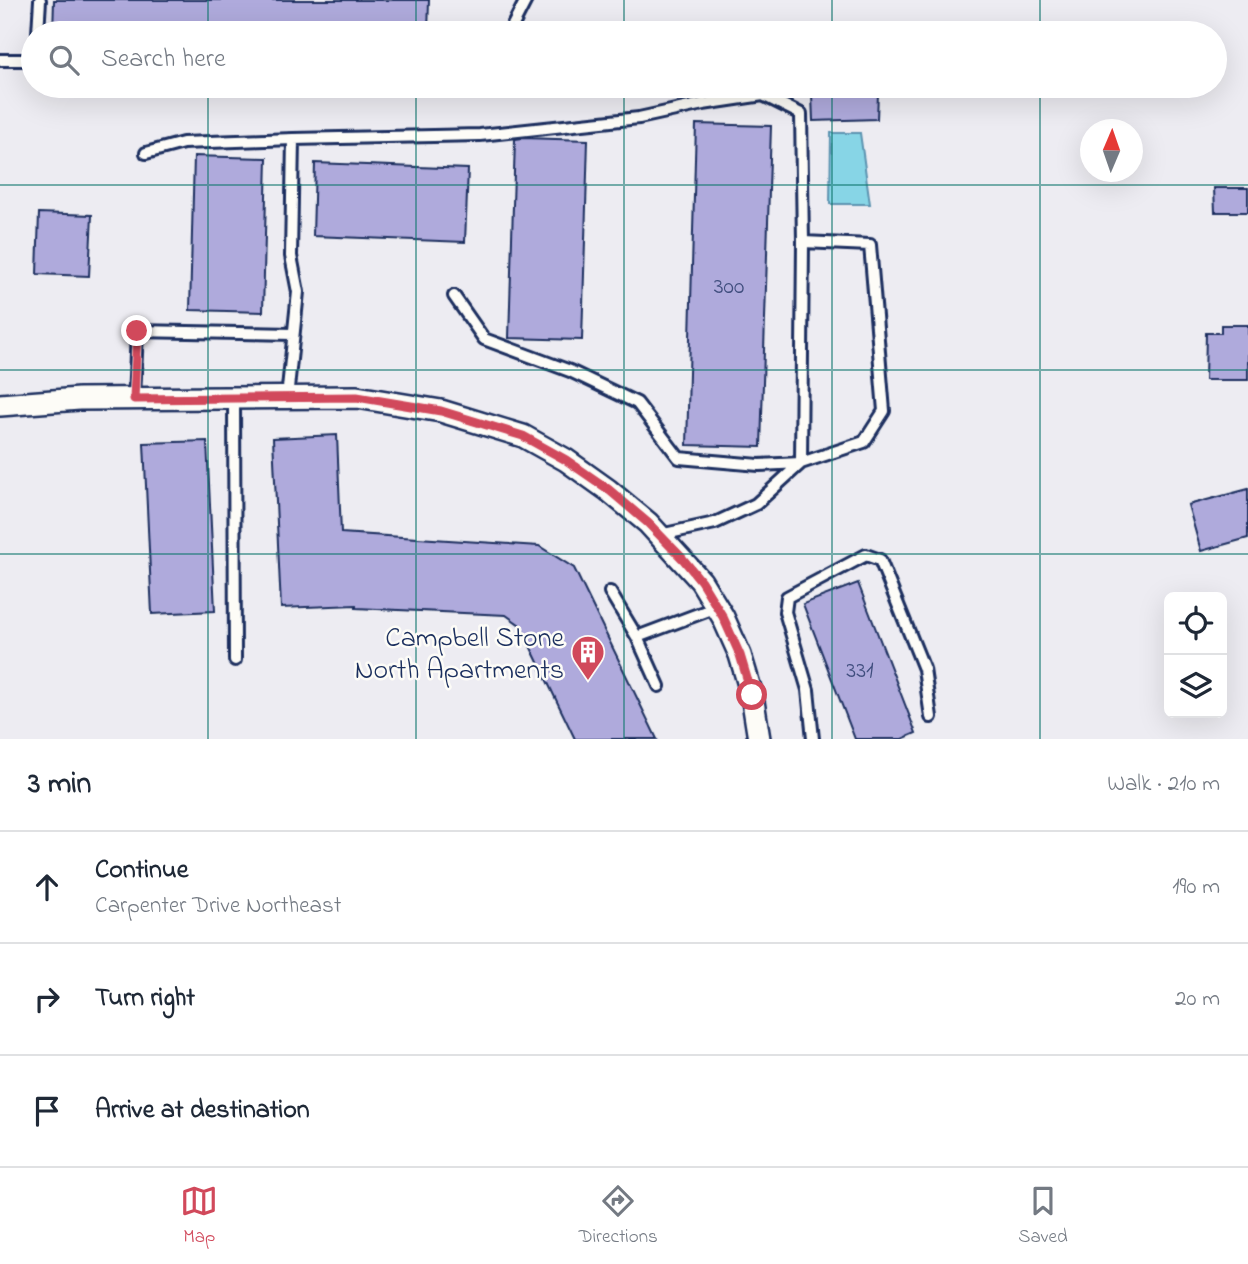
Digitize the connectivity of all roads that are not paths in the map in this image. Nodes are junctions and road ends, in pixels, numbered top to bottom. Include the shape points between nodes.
1 (40, 0) edge
2 (526, 0) edge
3 (39, 21) edge
4 (515, 21) edge
5 (0, 60) edge
6 (21, 60) edge
7 (743, 98) edge
8 (769, 98) edge
9 (293, 139) junction
10 (146, 153) dead end
11 (803, 242) junction
12 (454, 296) dead end
13 (293, 334) junction
14 (234, 398) junction
15 (287, 398) junction
16 (134, 399) junction
17 (0, 405) edge
18 (801, 463) junction
19 (660, 536) junction
20 (610, 592) dead end
21 (717, 607) junction
22 (637, 637) junction
23 (235, 660) dead end
24 (659, 686) dead end
25 (931, 718) dead end
26 (759, 739) edge
27 (813, 739) edge

1 - 3 lane
2 - 4 lane
5 - 6 lane
7 - 9 lane via 639,118 480,135
8 - 11 lane via 801,114
9 - 10 lane via 183,143
9 - 13 lane via 291,256 298,292
11 - 18 lane
11 - 18 lane via 870,245 884,411 864,442
12 - 18 lane via 484,340 637,403 679,458
13 - 15 lane
13 - 16 lane via 137,331
14 - 15 street
14 - 16 street
14 - 23 lane
15 - 19 street via 357,397 441,411 523,436 608,489
16 - 17 street
18 - 19 lane via 756,504 715,523
19 - 21 street via 701,581
20 - 22 lane
21 - 22 lane
21 - 26 street via 740,655
22 - 24 lane
25 - 27 lane via 924,669 880,559 866,555 787,597 785,612 808,690

